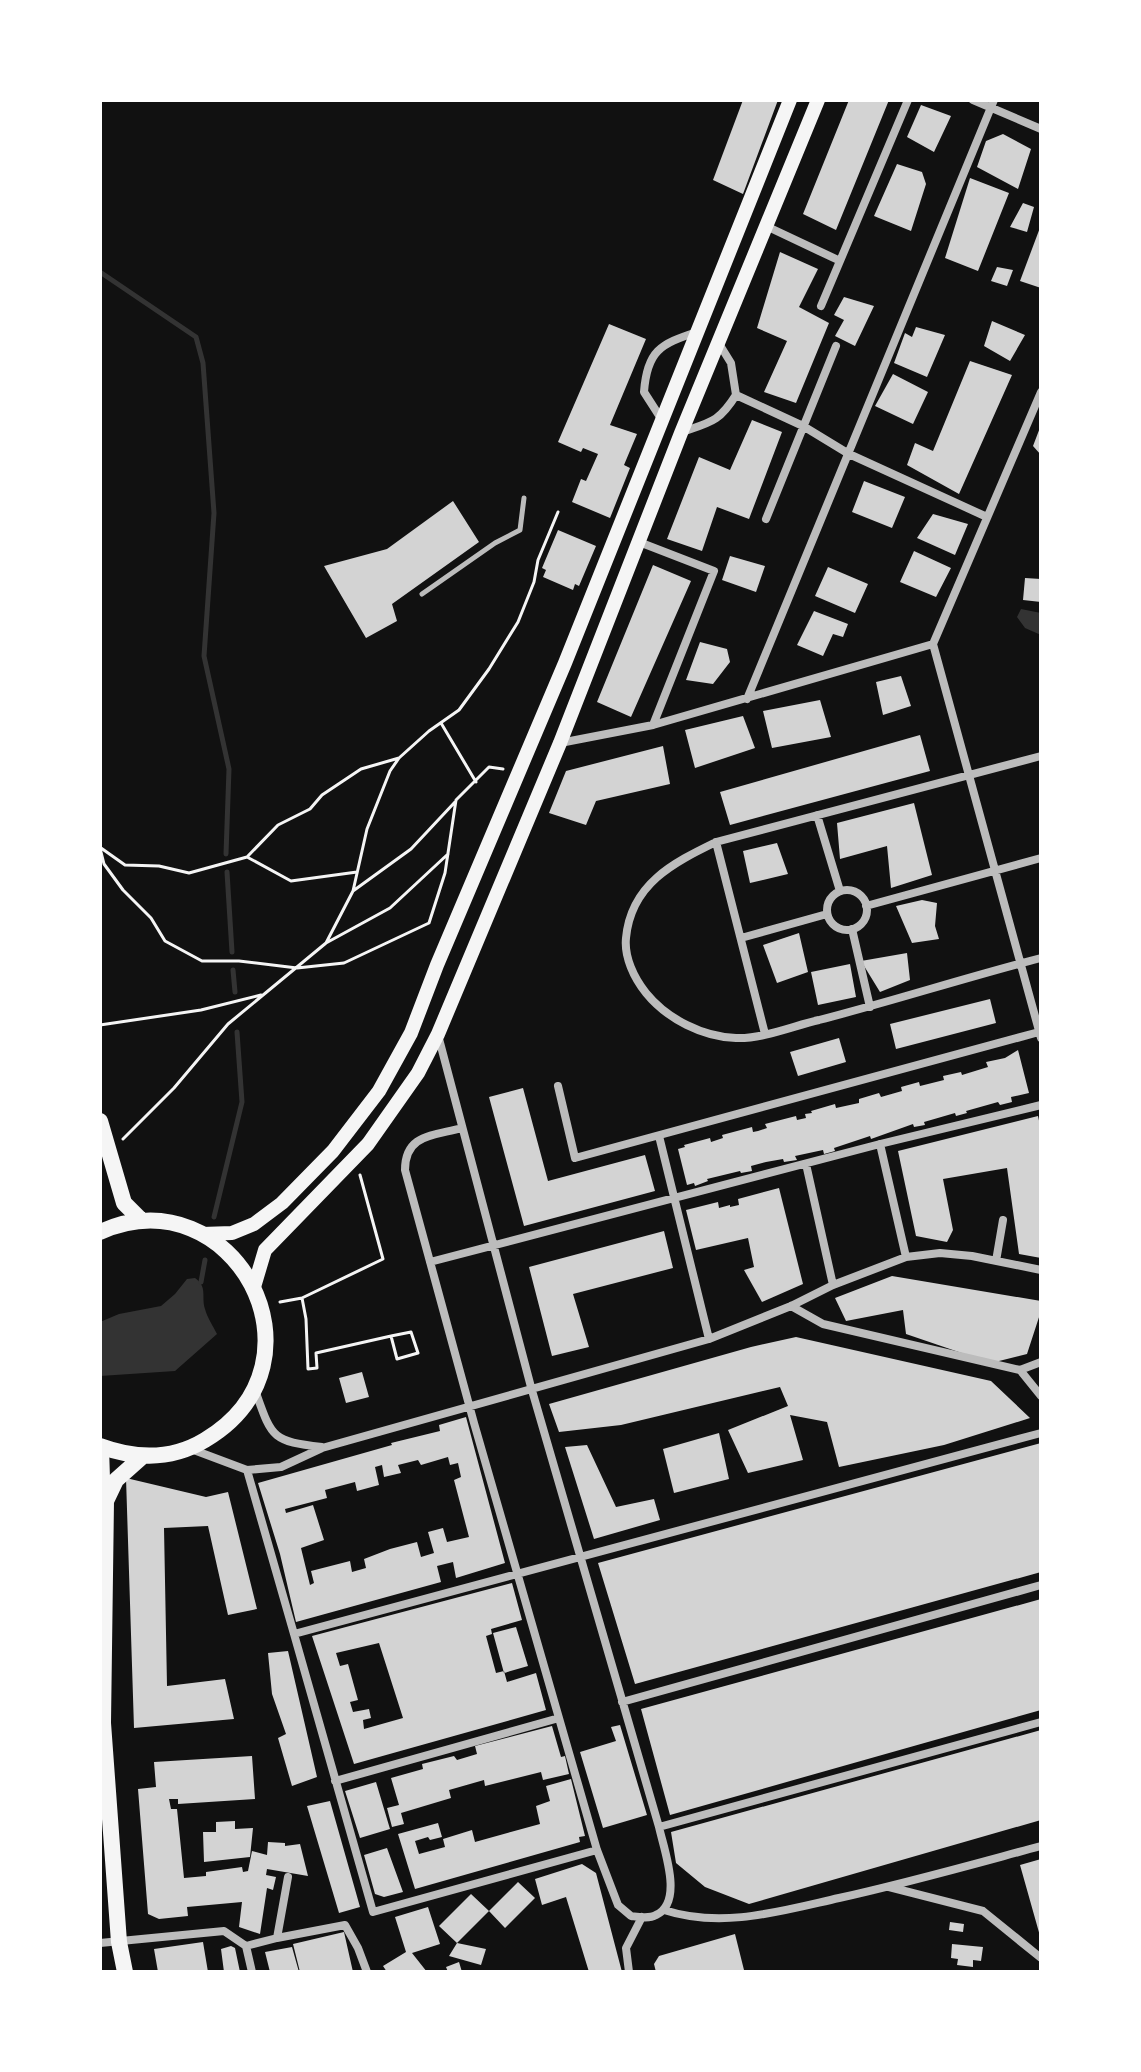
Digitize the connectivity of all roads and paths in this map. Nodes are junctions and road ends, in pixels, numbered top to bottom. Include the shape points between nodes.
1 (790, 100) edge
2 (818, 100) edge
3 (908, 100) edge
4 (973, 100) edge
5 (993, 104) edge
6 (1041, 129) edge
7 (766, 226) junction
8 (838, 260) junction
9 (821, 306) dead end
10 (698, 332) junction
11 (718, 342) junction
12 (836, 346) dead end
13 (1041, 392) edge
14 (736, 395) junction
15 (662, 421) junction
16 (803, 426) junction
17 (681, 433) junction
18 (849, 454) junction
19 (524, 498) dead end
20 (558, 512) dead end
21 (987, 517) junction
22 (766, 519) dead end
23 (639, 542) junction
24 (422, 594) dead end
25 (933, 644) junction
26 (747, 699) junction
27 (441, 723) junction
28 (653, 725) junction
29 (560, 743) junction
30 (1041, 756) edge
31 (399, 758) junction
32 (519, 772) junction
33 (970, 775) junction
34 (476, 782) junction
35 (456, 800) junction
36 (817, 815) junction
37 (716, 842) junction
38 (100, 848) edge
39 (448, 854) junction
40 (247, 857) junction
41 (1041, 858) edge
42 (994, 871) junction
43 (357, 872) junction
44 (353, 891) junction
45 (840, 891) junction
46 (866, 906) junction
47 (827, 914) junction
48 (852, 929) junction
49 (741, 938) junction
50 (326, 943) junction
51 (1041, 958) edge
52 (1020, 963) junction
53 (297, 968) junction
54 (263, 994) junction
55 (870, 1007) junction
56 (1037, 1011) edge
57 (100, 1025) edge
58 (438, 1034) junction
59 (765, 1034) junction
60 (1040, 1035) edge
61 (558, 1086) dead end
62 (1041, 1105) edge
63 (100, 1121) edge
64 (462, 1128) junction
65 (659, 1136) junction
66 (880, 1144) junction
67 (107, 1151) junction
68 (806, 1164) junction
69 (360, 1175) dead end
70 (675, 1197) junction
71 (1003, 1220) dead end
72 (142, 1221) junction
73 (100, 1232) edge
74 (202, 1234) junction
75 (494, 1245) junction
76 (906, 1257) junction
77 (996, 1261) junction
78 (430, 1262) junction
79 (1041, 1270) edge
80 (833, 1285) junction
81 (254, 1287) junction
82 (302, 1298) junction
83 (280, 1302) dead end
84 (791, 1306) junction
85 (391, 1336) junction
86 (709, 1339) junction
87 (1041, 1362) edge
88 (1020, 1370) junction
89 (531, 1387) junction
90 (255, 1390) junction
91 (1041, 1396) edge
92 (469, 1405) junction
93 (1041, 1433) edge
94 (100, 1446) edge
95 (322, 1448) junction
96 (190, 1449) junction
97 (143, 1456) junction
98 (247, 1470) junction
99 (106, 1501) junction
100 (579, 1556) junction
101 (517, 1573) junction
102 (1041, 1585) edge
103 (294, 1634) junction
104 (622, 1702) junction
105 (559, 1718) junction
106 (1041, 1722) edge
107 (335, 1781) junction
108 (659, 1827) junction
109 (1041, 1846) edge
110 (597, 1850) junction
111 (288, 1877) dead end
112 (889, 1887) junction
113 (664, 1910) junction
114 (642, 1917) junction
115 (277, 1938) junction
116 (119, 1942) junction
117 (100, 1943) edge
118 (246, 1946) junction
119 (1041, 1958) edge
120 (125, 1972) edge
121 (252, 1972) edge
122 (367, 1972) edge
123 (629, 1972) edge

1 - 10 main road
2 - 7 main road
3 - 8 street
4 - 5 street
5 - 6 street
5 - 18 street
7 - 8 street
7 - 11 main road
8 - 9 street
10 - 15 main road
10 - 15 street via 659,347 650,361 644,392
11 - 14 street via 731,363
11 - 17 main road
12 - 16 street
13 - 21 street
14 - 16 street
14 - 17 street via 724,414
15 - 32 main road
16 - 18 street
16 - 22 street
17 - 23 main road
18 - 21 street
18 - 26 street
19 - 24 lane via 520,530
20 - 27 path via 518,622 459,710
21 - 25 street
23 - 28 street via 714,571
23 - 29 main road
25 - 26 street
25 - 33 street
26 - 28 street
27 - 31 path
27 - 34 path
28 - 29 street
29 - 58 main road
30 - 33 street
31 - 40 path via 361,769 310,809 278,825
31 - 43 path via 367,829
32 - 34 path via 489,767
32 - 74 main road via 411,1033 379,1091 333,1151 282,1203 232,1233
33 - 36 street
33 - 42 street
34 - 35 path
35 - 39 path
35 - 44 path via 411,849
36 - 37 street
36 - 45 street
37 - 49 street
37 - 59 street via 671,864 642,893 628,919 625,944 630,966 654,1004 690,1026 736,1038
38 - 40 path via 125,865 189,873
38 - 53 path via 104,864 165,941 202,961
39 - 50 path via 390,908
39 - 53 path via 429,923 344,963
40 - 43 path via 291,881
41 - 42 street
42 - 46 street
42 - 52 street
43 - 44 path
44 - 50 path
45 - 46 street via 857,893
45 - 47 street via 831,898
46 - 48 street via 862,923
47 - 48 street via 839,928
47 - 49 street
48 - 55 street
49 - 59 street
50 - 53 path
51 - 52 street
52 - 55 street
52 - 56 street
53 - 54 path
54 - 57 path via 201,1010
54 - 67 path
55 - 59 street
56 - 60 street
58 - 64 street
58 - 81 main road via 418,1073 368,1144 265,1250
60 - 65 street
61 - 65 street via 575,1158
62 - 66 street
63 - 67 main road
64 - 75 street
64 - 78 street via 416,1140 405,1154
65 - 70 street
66 - 68 street
66 - 76 street
67 - 72 main road via 124,1203
68 - 70 street
68 - 80 street
69 - 82 path via 383,1259
70 - 75 street
70 - 86 street
71 - 77 street
72 - 73 main road
72 - 74 main road
74 - 81 main road via 237,1261
75 - 78 street
75 - 89 street
76 - 77 street via 940,1253
76 - 80 street
77 - 79 street
78 - 92 street
80 - 84 street
81 - 90 main road via 266,1340
82 - 83 path
82 - 85 path via 308,1369 317,1368 316,1353
84 - 86 street
84 - 88 street via 823,1324
85 - 85 path via 397,1359 418,1353 411,1332
86 - 89 street
87 - 88 street
88 - 91 street
89 - 92 street
89 - 100 street
90 - 95 street via 267,1425 280,1439
90 - 96 main road via 226,1428
92 - 95 street
92 - 101 street
93 - 100 street
94 - 97 main road
94 - 99 main road
95 - 98 street via 281,1467
96 - 97 main road
96 - 98 street
97 - 99 main road via 116,1480
98 - 103 street
99 - 116 main road via 103,1723
100 - 101 street
100 - 104 street
101 - 103 street
101 - 105 street
102 - 104 street
103 - 107 street
104 - 108 street
105 - 107 street
105 - 110 street
106 - 108 street
107 - 110 street via 373,1912
108 - 113 street via 671,1883
109 - 112 street
110 - 114 street via 618,1905 631,1916
111 - 115 street
112 - 113 street via 755,1917 688,1918
112 - 119 street via 983,1911
113 - 114 street
114 - 123 street via 626,1948
115 - 118 street
115 - 122 street via 345,1925
116 - 117 street
116 - 118 street via 224,1931
116 - 120 main road
118 - 121 street

